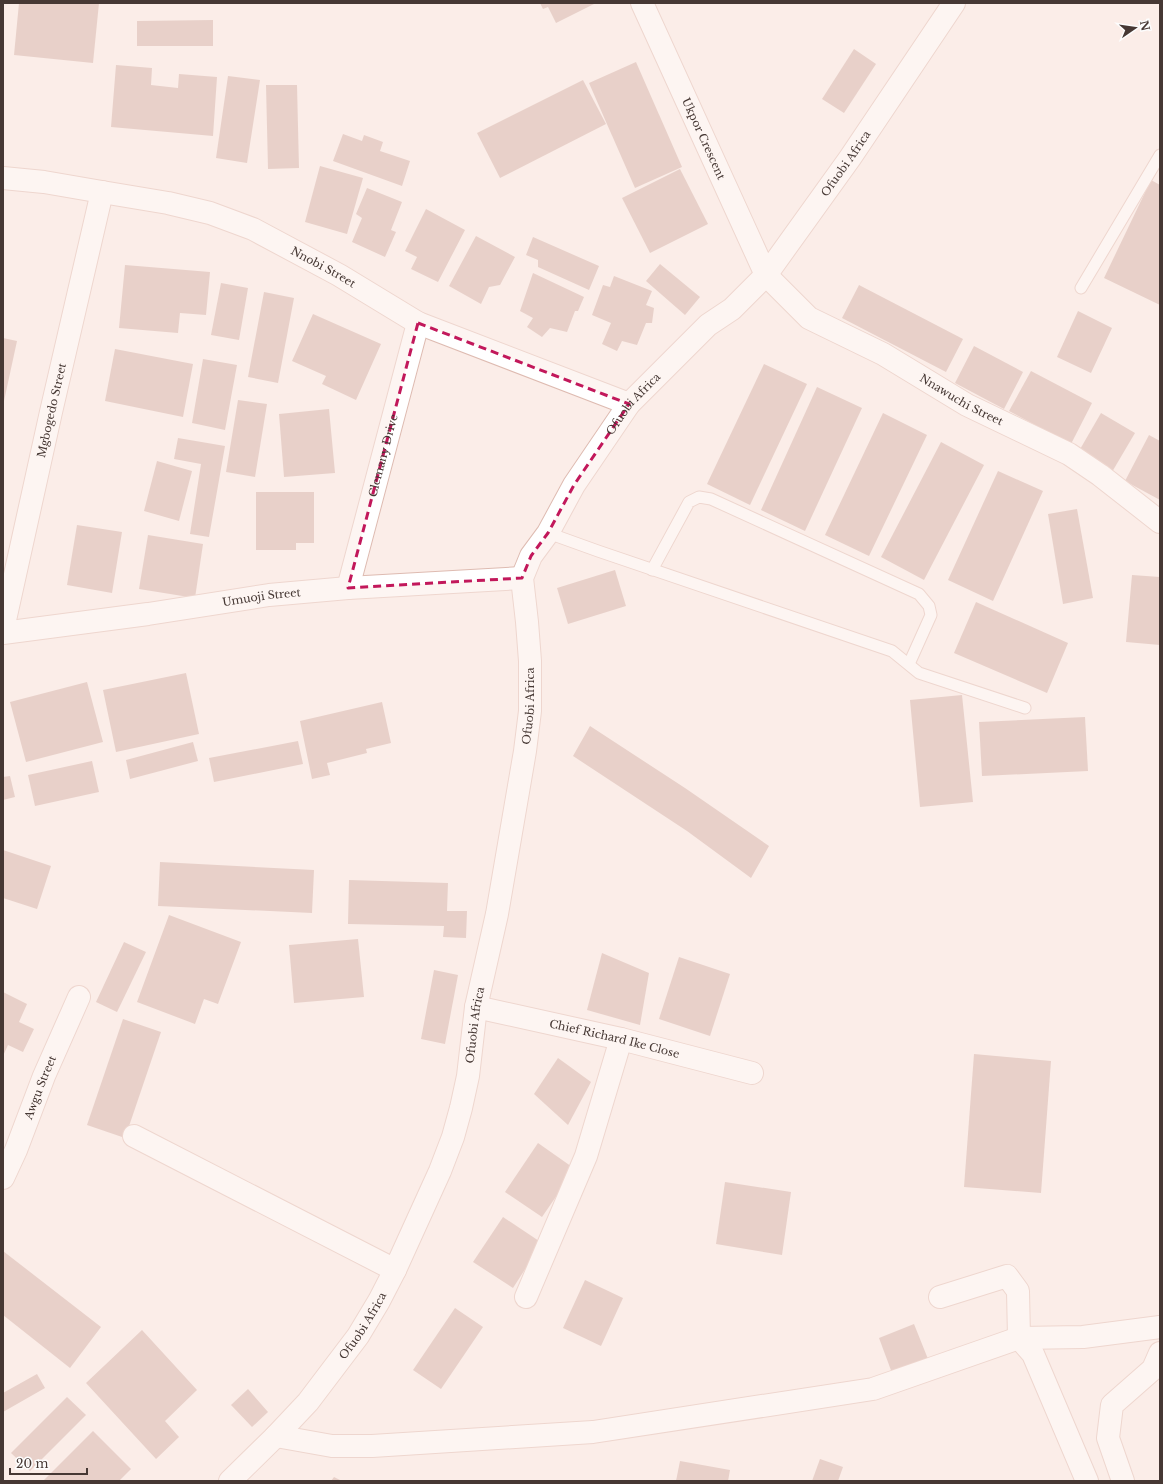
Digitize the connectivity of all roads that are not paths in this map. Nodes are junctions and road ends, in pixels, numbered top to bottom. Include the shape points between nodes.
1 (642, 3) edge
2 (954, 3) edge
3 (1160, 155) edge
4 (3, 178) edge
5 (102, 192) junction
6 (766, 275) junction
7 (1081, 288) dead end
8 (418, 323) junction
9 (629, 404) junction
10 (1160, 522) edge
11 (548, 533) junction
12 (652, 570) junction
13 (522, 578) junction
14 (348, 588) junction
15 (3, 629) edge
16 (3, 633) edge
17 (909, 664) junction
18 (1025, 708) dead end
19 (79, 997) dead end
20 (476, 1007) junction
21 (621, 1039) junction
22 (752, 1073) dead end
23 (134, 1136) dead end
24 (3, 1178) edge
25 (395, 1270) junction
26 (526, 1297) dead end
27 (940, 1297) dead end
28 (1160, 1327) edge
29 (1020, 1338) junction
30 (1160, 1353) edge
31 (276, 1436) junction
32 (230, 1481) edge
33 (1087, 1481) edge
34 (1123, 1481) edge

1 - 6 street, Ukpor Crescent
2 - 6 street, Ofuobi Africa via 850,158
3 - 7 lane
4 - 5 street, Nnobi Street
5 - 8 street, Nnobi Street via 210,213 252,229 339,275
5 - 15 street, Mgbogedo Street
6 - 9 street, Ofuobi Africa via 732,309 708,325
6 - 10 street, Nnawuchi Street via 809,318 883,354 967,405 1069,454
8 - 9 street, Nnobi Street
8 - 14 street, Clemany Drive
9 - 11 street, Ofuobi Africa via 574,485
11 - 12 lane
11 - 13 street, Ofuobi Africa via 531,556
12 - 17 lane via 892,651
12 - 17 lane via 689,502 699,497 711,499 919,594 929,606 931,615
13 - 14 street, Umuoji Street
13 - 20 street, Ofuobi Africa via 530,655 530,711 497,914
14 - 16 street, Umuoji Street via 269,595
17 - 18 lane via 920,673
19 - 24 street, Awgu Street
20 - 21 street, Chief Richard Ike Close
20 - 25 street, Ofuobi Africa via 462,1108 440,1171
21 - 22 street, Chief Richard Ike Close
21 - 26 street via 586,1156
23 - 25 street
25 - 31 street, Ofuobi Africa via 358,1336 308,1402
27 - 29 street via 1007,1276 1018,1292
28 - 29 street via 1083,1337
29 - 31 street via 873,1389 592,1432 372,1446 332,1446
29 - 33 street via 1033,1354
30 - 34 street via 1153,1369 1112,1405 1108,1438
31 - 32 street, Ofuobi Africa

